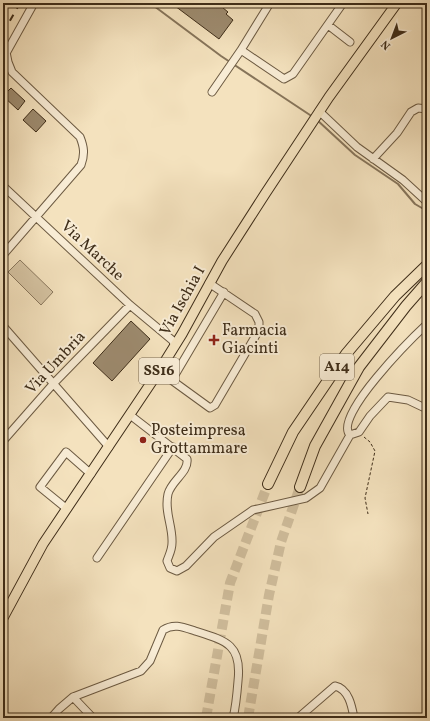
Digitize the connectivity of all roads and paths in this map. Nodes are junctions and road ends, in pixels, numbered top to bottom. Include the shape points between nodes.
1 (6, 3) edge
2 (34, 3) edge
3 (270, 3) edge
4 (343, 3) edge
5 (397, 3) edge
6 (3, 8) edge
7 (328, 25) junction
8 (350, 42) dead end
9 (241, 50) junction
10 (5, 55) edge
11 (212, 92) dead end
12 (427, 109) edge
13 (318, 113) junction
14 (373, 159) junction
15 (3, 186) edge
16 (427, 202) edge
17 (35, 217) junction
18 (3, 255) edge
19 (427, 265) edge
20 (209, 282) junction
21 (427, 282) edge
22 (224, 292) junction
23 (130, 305) junction
24 (427, 324) edge
25 (3, 326) edge
26 (175, 345) junction
27 (159, 371) junction
28 (172, 380) junction
29 (54, 383) junction
30 (427, 409) edge
31 (130, 415) junction
32 (359, 432) junction
33 (350, 435) junction
34 (3, 441) edge
35 (109, 447) junction
36 (173, 447) junction
37 (91, 474) junction
38 (268, 484) tunnel mouth
39 (300, 487) tunnel mouth
40 (67, 509) junction
41 (368, 514) dead end
42 (97, 558) dead end
43 (3, 618) edge
44 (74, 697) junction
45 (51, 718) edge
46 (93, 718) edge
47 (233, 718) edge
48 (298, 718) edge
49 (354, 718) edge

1 - 6 street
2 - 10 street
3 - 9 street
4 - 7 street
5 - 13 main road, Via Ischia I / SS16
7 - 8 street
7 - 9 street via 293,74 286,79 279,78
9 - 11 street
10 - 17 street via 12,72 72,128 84,146 81,165
12 - 14 street via 418,108 411,112 397,133
13 - 14 street
13 - 20 main road, Via Ischia I / SS16
14 - 16 street via 403,180
15 - 17 street, Via Marche
17 - 18 street
17 - 23 street, Via Marche
19 - 38 highway, A14 via 395,296 346,354 293,432
20 - 22 street
20 - 26 main road, Via Ischia I / SS16
21 - 39 highway, A14 via 359,367 315,446
22 - 28 street
22 - 28 street via 255,314 259,330 215,405 210,408
23 - 26 street, Via Marche
23 - 29 street, Via Umbria
24 - 33 street via 387,363 358,402 347,428
25 - 29 street
26 - 27 main road, Via Ischia I / SS16
27 - 28 street
27 - 31 main road, Via Ischia I / SS16
29 - 34 street, Via Umbria
29 - 35 street
30 - 32 street via 408,400 388,397
31 - 35 main road, Via Ischia I / SS16
31 - 36 street
32 - 33 street
32 - 41 path via 375,451 365,498
33 - 36 street via 314,494 253,510 214,538 186,566 177,571 168,565 167,561 172,545 167,520 168,495 170,487 187,464 187,459
35 - 37 main road, Via Ischia I / SS16
36 - 42 street
37 - 40 main road, Via Ischia I / SS16
37 - 40 street via 66,452 40,487
40 - 43 main road, Via Ischia I / SS16 via 32,563
44 - 45 street
44 - 46 street
44 - 47 street via 140,671 150,661 163,630 176,625 216,638 228,644 237,654 240,668
48 - 49 street via 336,686 344,692 350,702

